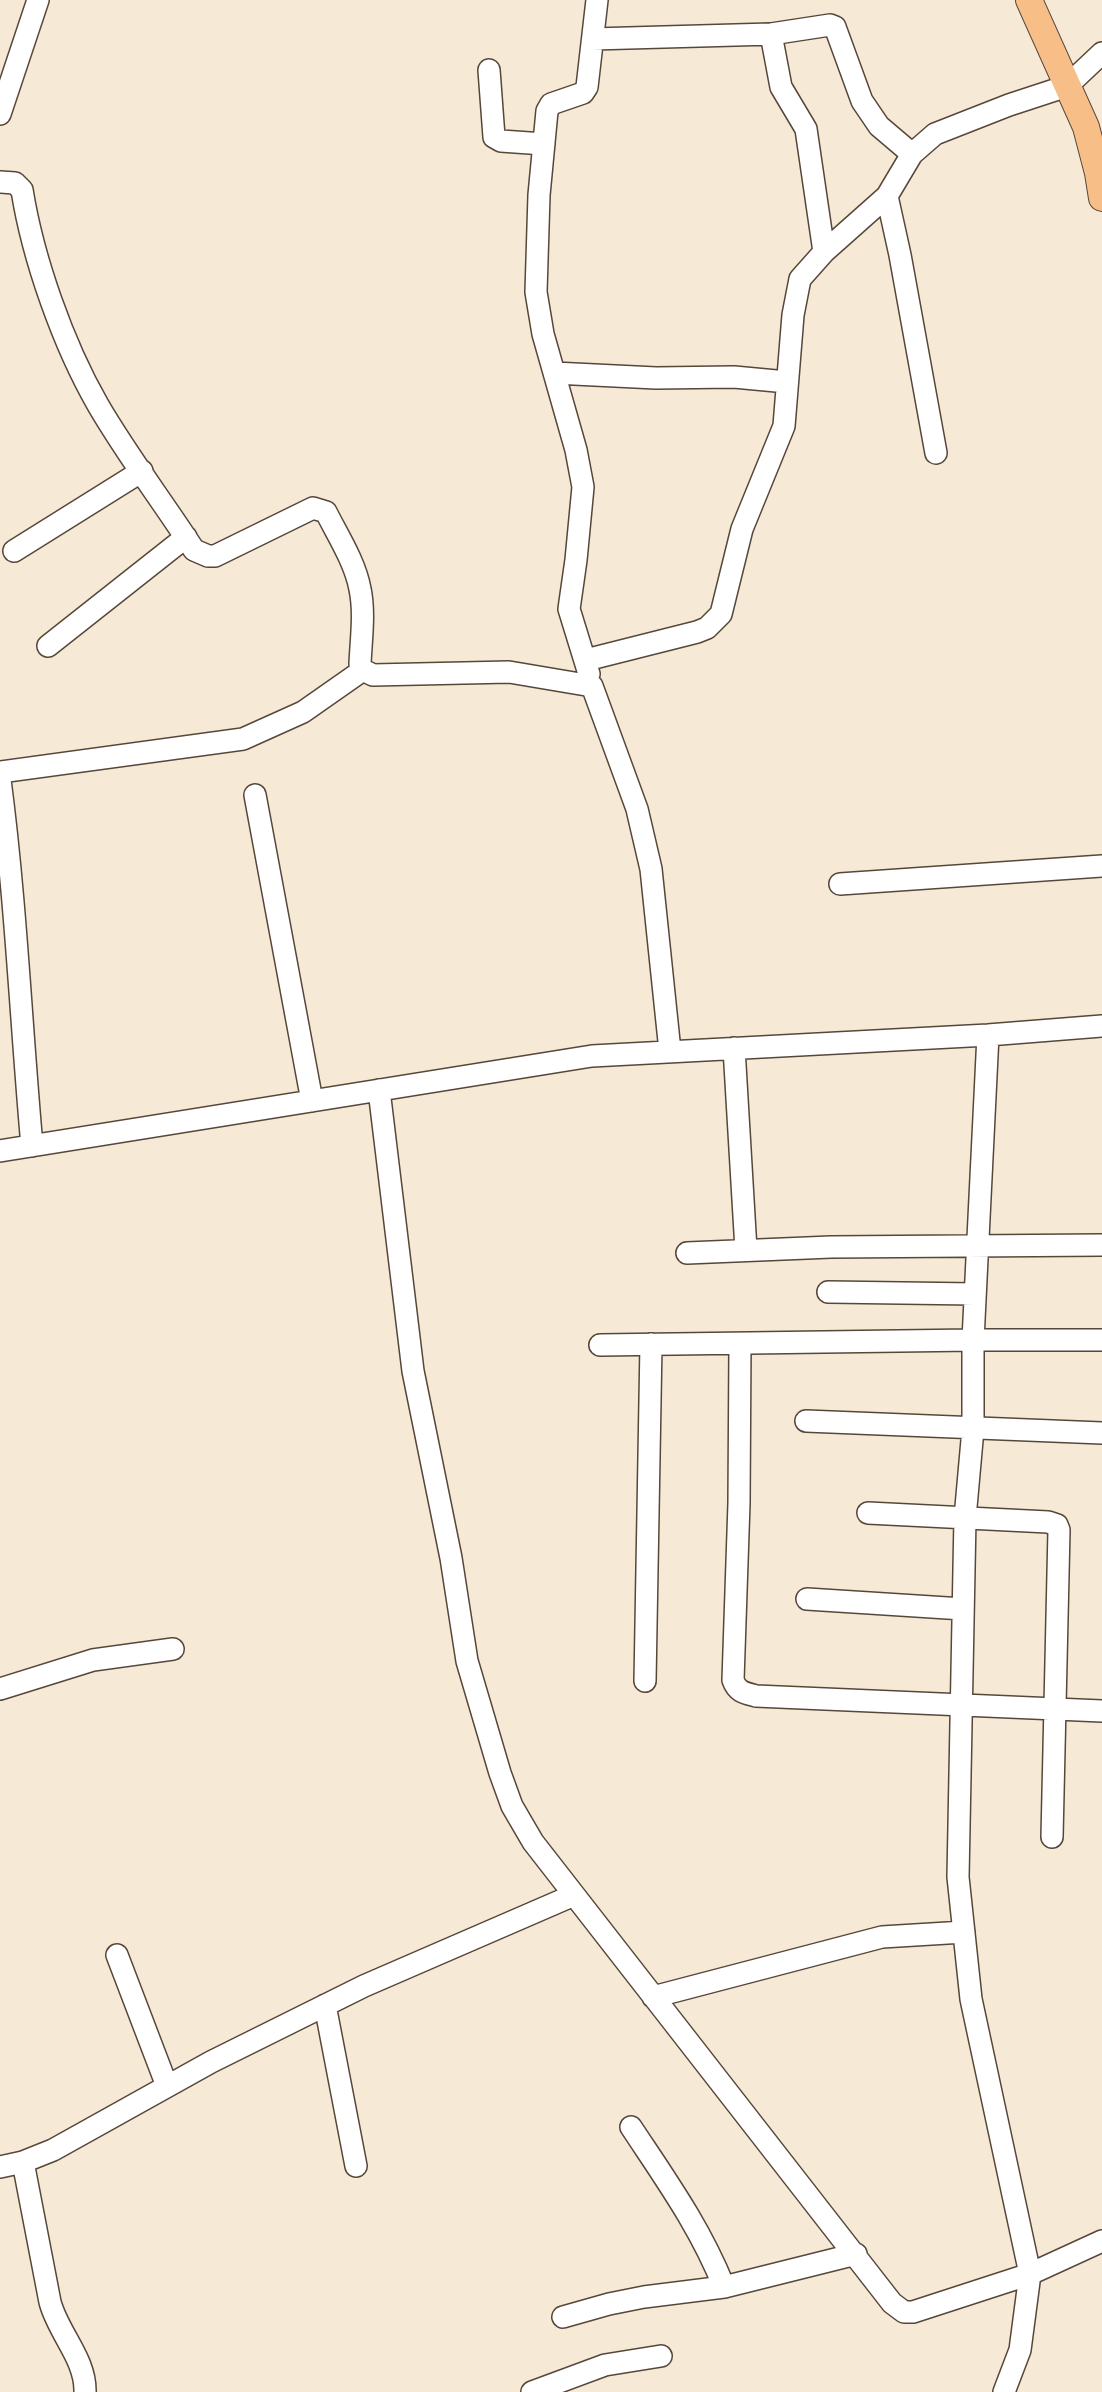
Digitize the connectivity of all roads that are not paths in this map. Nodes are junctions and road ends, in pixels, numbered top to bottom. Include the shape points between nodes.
1 (39, 0) edge
2 (597, 0) edge
3 (1029, 0) edge
4 (771, 34) junction
5 (593, 39) junction
6 (1101, 56) edge
7 (489, 70) dead end
8 (1067, 86) junction
9 (0, 114) edge
10 (543, 144) junction
11 (912, 154) junction
12 (0, 182) edge
13 (887, 196) junction
14 (1102, 198) edge
15 (824, 252) junction
16 (554, 373) junction
17 (787, 382) junction
18 (936, 453) dead end
19 (142, 471) junction
20 (186, 537) junction
21 (14, 551) dead end
22 (48, 646) dead end
23 (586, 660) junction
24 (363, 670) junction
25 (592, 686) junction
26 (0, 772) edge
27 (0, 780) edge
28 (255, 795) dead end
29 (1102, 866) edge
30 (840, 884) dead end
31 (1102, 1026) edge
32 (988, 1035) junction
33 (734, 1048) junction
34 (670, 1051) junction
35 (379, 1090) junction
36 (312, 1101) junction
37 (32, 1146) junction
38 (0, 1150) edge
39 (1102, 1245) edge
40 (978, 1246) junction
41 (746, 1250) junction
42 (687, 1253) dead end
43 (828, 1292) dead end
44 (975, 1293) junction
45 (973, 1340) junction
46 (1102, 1340) edge
47 (651, 1344) junction
48 (740, 1344) junction
49 (600, 1345) dead end
50 (806, 1421) dead end
51 (973, 1429) junction
52 (1102, 1433) edge
53 (868, 1513) dead end
54 (965, 1518) junction
55 (807, 1599) dead end
56 (963, 1609) junction
57 (173, 1649) dead end
58 (645, 1682) dead end
59 (0, 1689) edge
60 (961, 1707) junction
61 (1055, 1710) junction
62 (1102, 1711) edge
63 (1052, 1837) dead end
64 (574, 1895) junction
65 (964, 1932) junction
66 (117, 1955) dead end
67 (654, 1997) junction
68 (325, 2005) junction
69 (167, 2086) junction
70 (631, 2127) dead end
71 (23, 2162) junction
72 (356, 2166) dead end
73 (0, 2167) edge
74 (1102, 2241) edge
75 (856, 2254) junction
76 (1030, 2274) junction
77 (724, 2287) junction
78 (563, 2317) dead end
79 (661, 2356) dead end
80 (85, 2392) edge
81 (532, 2392) edge
82 (1004, 2392) edge

1 - 9 street
2 - 5 street
3 - 8 main road
4 - 5 street
4 - 11 street via 835,27 862,100 879,126
4 - 15 street via 781,87 806,129
5 - 10 street via 587,87 583,93 551,104
6 - 8 street
7 - 10 street via 494,137
8 - 11 street via 934,134
8 - 14 main road via 1086,127
10 - 16 street via 536,292
11 - 13 street
12 - 19 street via 15,183 22,190 34,245 76,363
13 - 15 street
13 - 18 street
15 - 17 street via 800,279
16 - 17 street
16 - 23 street via 583,487 569,609
17 - 23 street via 784,426 742,529 721,614 697,632
19 - 20 street
19 - 21 street
20 - 22 street
20 - 24 street via 194,550 215,556 313,508 326,512 356,572 360,589
23 - 25 street
24 - 25 street via 373,675 509,672
24 - 26 street via 303,712 243,739
25 - 34 street via 638,809 651,868
27 - 37 street via 12,868
28 - 36 street
29 - 30 street
31 - 32 street
32 - 33 street
32 - 40 street
33 - 34 street
33 - 41 street
34 - 35 street via 592,1056
35 - 36 street
35 - 64 street via 413,1371 451,1558 467,1661 512,1806 533,1842
36 - 37 street
37 - 38 street
39 - 40 street
40 - 41 street
40 - 44 street
41 - 42 street
43 - 44 street
44 - 45 street
45 - 46 street
45 - 48 street
45 - 51 street
47 - 48 street
47 - 49 street
47 - 58 street
48 - 60 street via 733,1680 736,1688 756,1696
50 - 51 street
51 - 52 street
51 - 54 street
53 - 54 street
54 - 56 street
54 - 61 street via 1048,1522 1059,1530
55 - 56 street
56 - 60 street
57 - 59 street via 93,1660
60 - 61 street
60 - 65 street via 958,1877
61 - 62 street
61 - 63 street
64 - 67 street
64 - 68 street
65 - 67 street via 882,1937
65 - 76 street via 970,1999
66 - 69 street
67 - 75 street
68 - 69 street
68 - 72 street
69 - 71 street
70 - 77 street via 684,2206
71 - 73 street
71 - 80 street via 54,2318 82,2370
74 - 76 street
75 - 76 street via 892,2303 904,2312
75 - 77 street
76 - 82 street via 1020,2350
77 - 78 street via 644,2297
79 - 81 street via 605,2365

